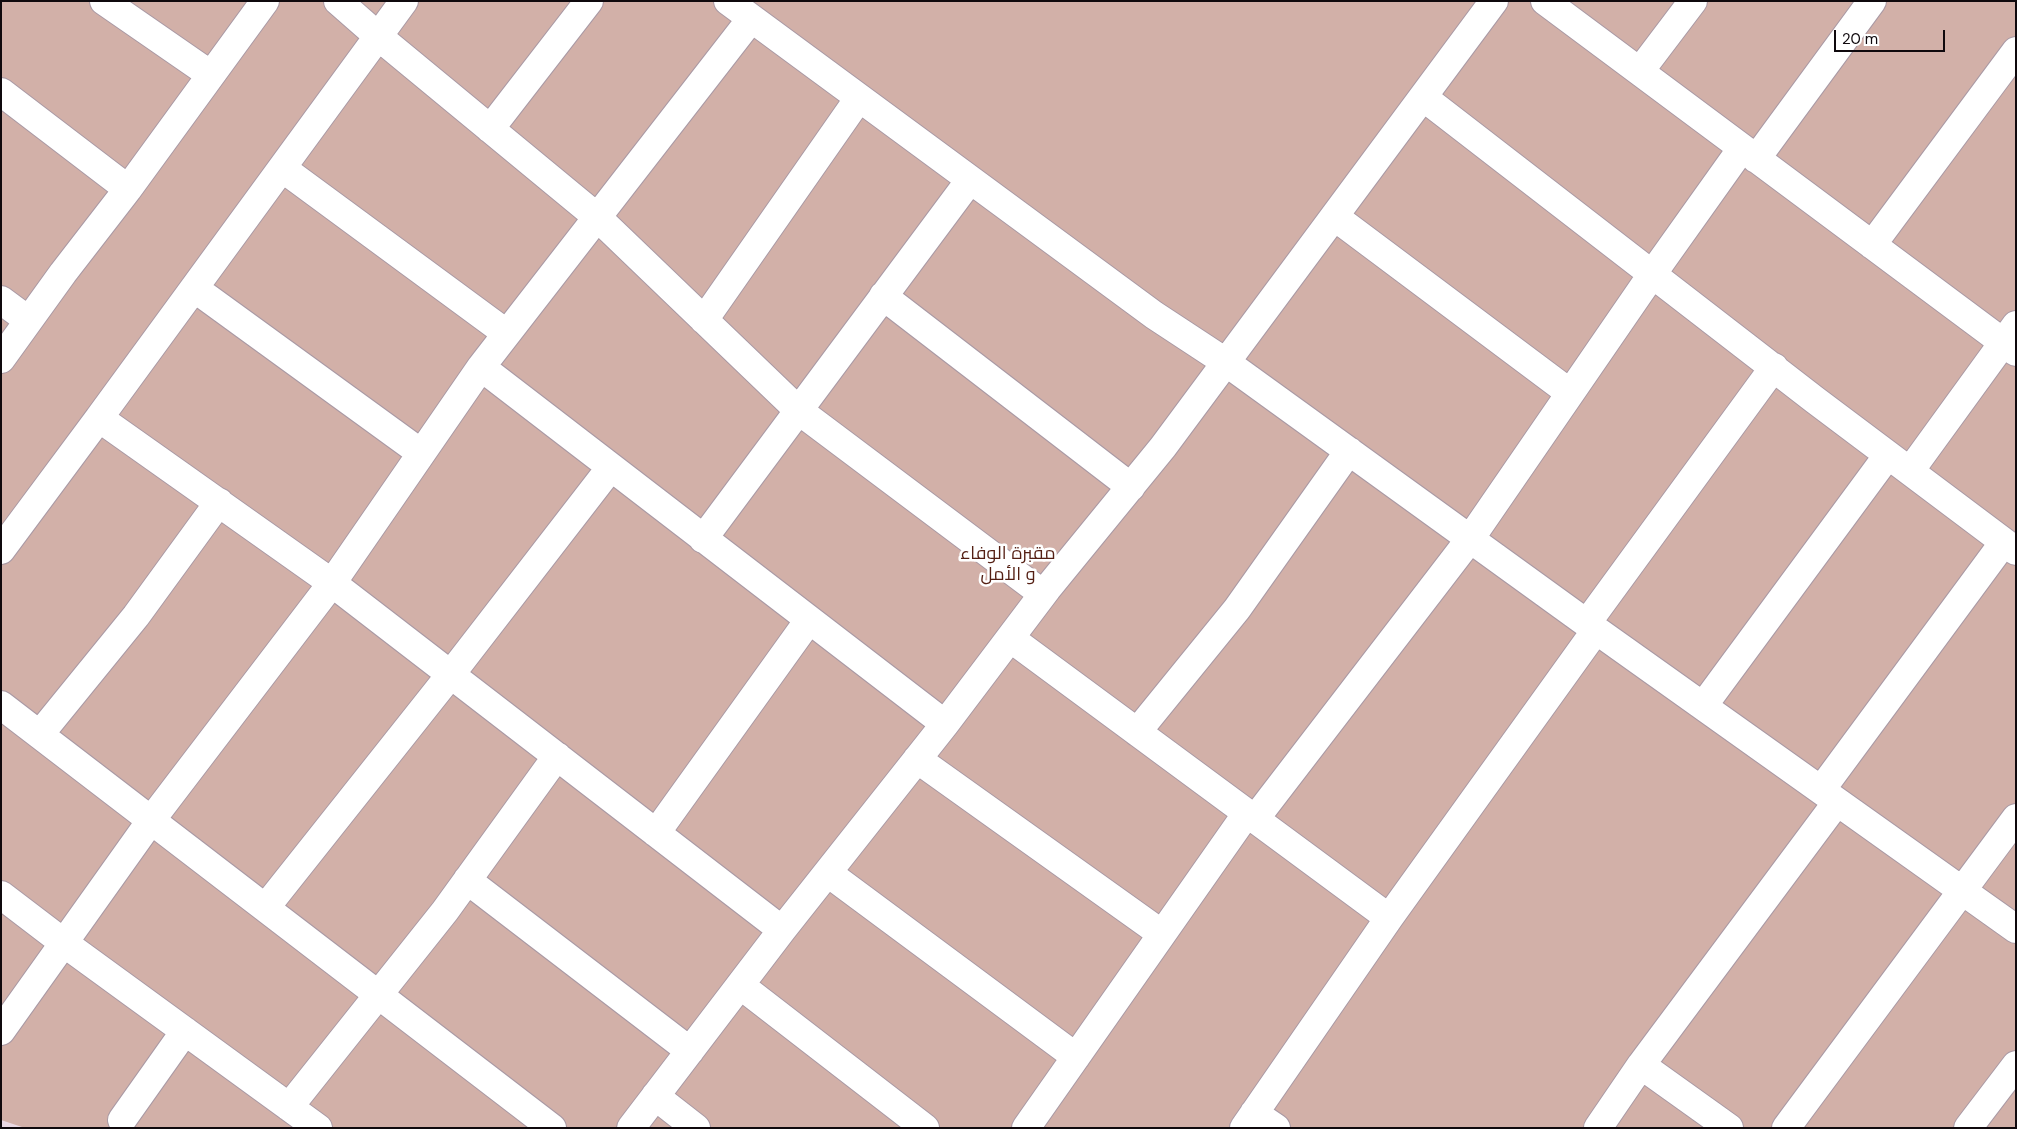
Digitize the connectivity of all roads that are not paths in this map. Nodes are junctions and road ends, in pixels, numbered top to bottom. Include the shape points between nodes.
1 (104, 1) edge
2 (265, 1) edge
3 (338, 1) edge
4 (404, 1) edge
5 (589, 1) edge
6 (728, 1) edge
7 (1494, 1) edge
8 (1545, 1) edge
9 (1693, 1) edge
10 (1872, 1) edge
11 (751, 19) junction
12 (379, 37) junction
13 (2016, 51) edge
14 (1640, 71) junction
15 (211, 75) junction
16 (1, 92) edge
17 (1423, 97) junction
18 (859, 98) junction
19 (490, 129) junction
20 (1749, 154) junction
21 (282, 168) junction
22 (970, 180) junction
23 (128, 189) junction
24 (597, 217) junction
25 (1335, 217) junction
26 (1872, 245) junction
27 (1653, 273) junction
28 (194, 288) junction
29 (883, 296) junction
30 (1, 300) edge
31 (28, 320) junction
32 (704, 320) junction
33 (506, 334) junction
34 (2012, 340) edge
35 (1, 359) edge
36 (1227, 363) junction
37 (481, 367) junction
38 (1774, 367) junction
39 (1570, 393) junction
40 (798, 410) junction
41 (99, 418) junction
42 (1349, 451) junction
43 (421, 454) junction
44 (1888, 455) junction
45 (610, 467) junction
46 (1910, 471) junction
47 (1131, 487) junction
48 (219, 502) junction
49 (703, 538) junction
50 (1470, 539) junction
51 (2010, 547) edge
52 (1, 550) edge
53 (332, 583) junction
54 (1043, 594) junction
55 (809, 620) junction
56 (1592, 627) junction
57 (1010, 638) junction
58 (451, 674) junction
59 (1, 705) edge
60 (1703, 706) junction
61 (945, 724) junction
62 (1137, 732) junction
63 (40, 734) junction
64 (557, 756) junction
65 (917, 759) junction
66 (1829, 796) junction
67 (1251, 816) junction
68 (2016, 818) edge
69 (152, 820) junction
70 (656, 833) junction
71 (828, 873) junction
72 (467, 880) junction
73 (1961, 890) junction
74 (1, 895) edge
75 (266, 907) junction
76 (1389, 918) junction
77 (2016, 929) edge
78 (782, 930) junction
79 (1162, 934) junction
80 (64, 943) junction
81 (740, 985) junction
82 (379, 994) junction
83 (1, 1031) edge
84 (185, 1031) junction
85 (690, 1051) junction
86 (1076, 1057) junction
87 (1641, 1065) junction
88 (2016, 1065) edge
89 (655, 1096) junction
90 (289, 1107) junction
91 (122, 1120) dead end
92 (1258, 1123) edge
93 (318, 1128) edge
94 (552, 1128) edge
95 (631, 1128) edge
96 (696, 1128) edge
97 (925, 1128) edge
98 (1026, 1128) edge
99 (1598, 1128) edge
100 (1729, 1128) edge
101 (1786, 1128) edge
102 (1968, 1128) edge

1 - 15 lane
2 - 15 lane
3 - 12 lane
4 - 12 lane
5 - 19 lane
6 - 11 lane
7 - 17 lane
8 - 14 lane
9 - 14 lane
10 - 20 lane
11 - 18 lane
11 - 24 lane
12 - 19 lane
12 - 21 lane
13 - 26 lane
14 - 20 lane
15 - 23 lane
16 - 23 lane
17 - 25 lane
17 - 27 lane
18 - 22 lane
18 - 32 lane
19 - 24 lane
20 - 26 lane
20 - 27 lane
21 - 28 lane
21 - 33 lane
22 - 29 lane
22 - 36 lane via 1154,315
23 - 31 lane
24 - 32 lane
24 - 33 lane
25 - 36 lane
25 - 39 lane
26 - 34 lane
27 - 38 lane
27 - 39 lane
28 - 41 lane
28 - 43 lane
29 - 40 lane
29 - 47 lane
30 - 31 lane
31 - 35 lane
32 - 40 lane
33 - 37 lane
34 - 46 lane
36 - 42 lane
36 - 47 lane
37 - 43 lane
37 - 45 lane
38 - 44 lane
38 - 56 lane
39 - 50 lane
40 - 49 lane
40 - 54 lane
41 - 48 lane
41 - 52 lane
42 - 50 lane
42 - 62 lane via 1237,609
43 - 53 lane
44 - 46 lane
44 - 60 lane
45 - 49 lane
45 - 58 lane
46 - 51 lane
47 - 54 lane
48 - 53 lane
48 - 63 lane via 136,616
49 - 55 lane
50 - 56 lane
50 - 67 lane
51 - 66 lane
53 - 58 lane
53 - 69 lane
54 - 57 lane
55 - 61 lane
55 - 70 lane
56 - 60 lane
56 - 76 lane
57 - 61 lane
57 - 62 lane
58 - 64 lane
58 - 75 lane
59 - 63 lane
60 - 66 lane
61 - 65 lane
62 - 67 lane
63 - 69 lane
64 - 70 lane
64 - 72 lane
65 - 71 lane
65 - 79 lane
66 - 73 lane
66 - 87 lane
67 - 76 lane
67 - 79 lane
68 - 73 lane
69 - 75 lane
69 - 80 lane
70 - 78 lane
71 - 78 lane
71 - 86 lane
72 - 82 lane
72 - 85 lane
73 - 77 lane
73 - 101 lane
74 - 80 lane
75 - 82 lane
76 - 92 lane
78 - 81 lane
79 - 86 lane
80 - 83 lane
80 - 84 lane
81 - 85 lane
81 - 97 lane
82 - 90 lane
82 - 94 lane
84 - 90 lane
84 - 91 lane
85 - 89 lane
86 - 98 lane
87 - 99 lane
87 - 100 lane
88 - 102 lane
89 - 95 lane
89 - 96 lane
90 - 93 lane

